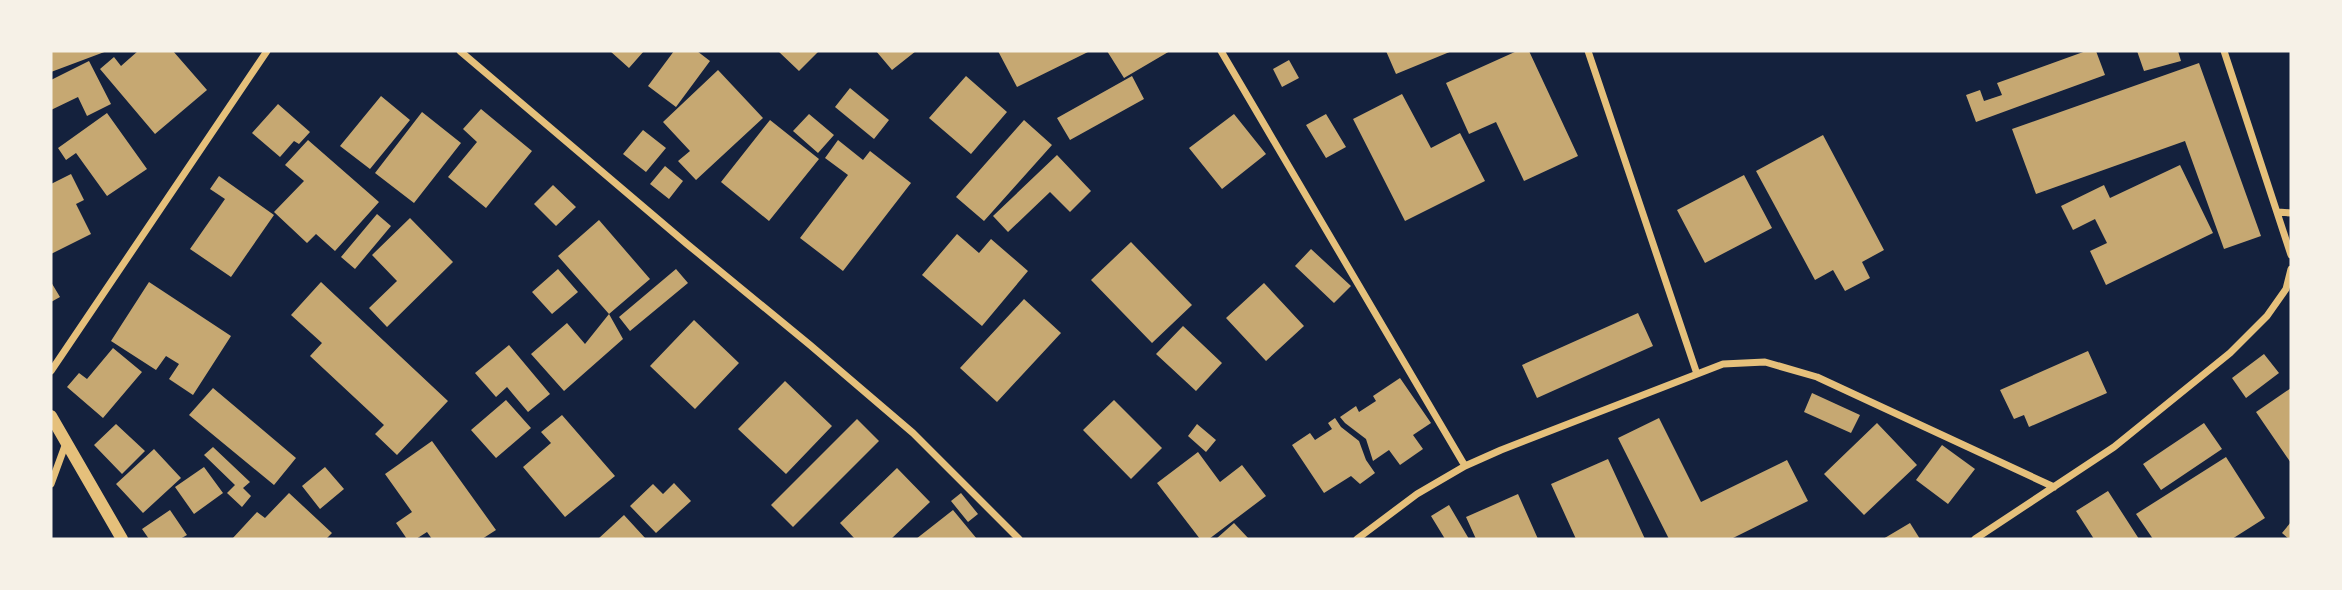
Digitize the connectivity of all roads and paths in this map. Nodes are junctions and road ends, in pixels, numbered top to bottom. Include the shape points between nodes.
1 (267, 51) edge
2 (460, 51) edge
3 (1221, 51) edge
4 (1588, 51) edge
5 (2224, 51) edge
6 (2278, 212) junction
7 (2291, 214) edge
8 (2291, 255) edge
9 (2291, 269) edge
10 (51, 371) edge
11 (1697, 374) junction
12 (51, 416) edge
13 (66, 443) junction
14 (1465, 466) junction
15 (51, 484) edge
16 (2054, 487) junction
17 (122, 539) edge
18 (1019, 539) edge
19 (1357, 539) edge
20 (1975, 539) edge

1 - 10 street
2 - 18 street via 913,433
3 - 14 street
4 - 11 street
5 - 6 street
6 - 7 street
6 - 8 street
9 - 16 street via 2286,289 2267,316 2230,353 2114,447
11 - 14 street
11 - 16 street via 1723,364 1765,362 1817,377
12 - 13 street
13 - 15 street
13 - 17 street
14 - 19 street via 1417,494
16 - 20 street

